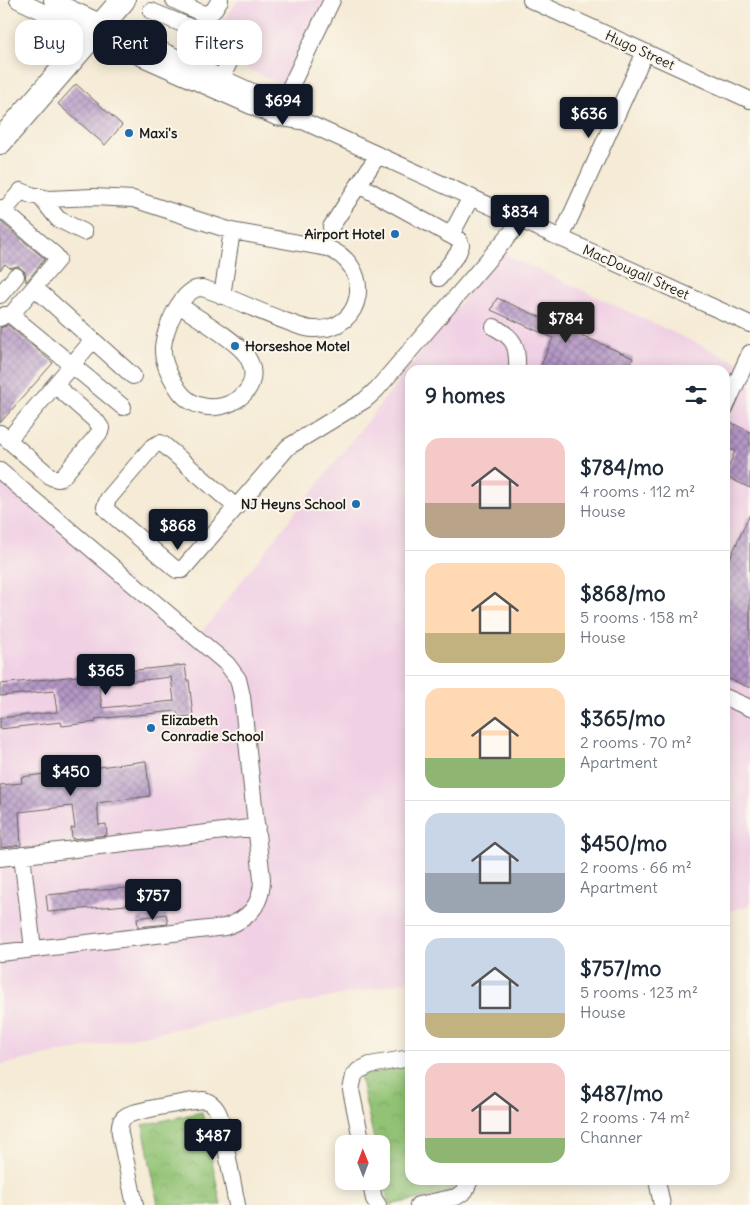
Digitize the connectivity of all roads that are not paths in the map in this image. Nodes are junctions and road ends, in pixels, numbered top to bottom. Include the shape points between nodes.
1 (18, 0) edge
2 (52, 0) edge
3 (108, 0) edge
4 (122, 0) edge
5 (174, 0) edge
6 (332, 0) edge
7 (531, 0) edge
8 (220, 7) edge
9 (151, 11) dead end
10 (177, 22) edge
11 (92, 27) junction
12 (645, 52) junction
13 (228, 65) edge
14 (222, 77) junction
15 (750, 100) edge
16 (280, 111) junction
17 (0, 126) edge
18 (0, 142) edge
19 (378, 155) junction
20 (359, 185) junction
21 (471, 197) junction
22 (41, 198) junction
23 (2, 209) edge
24 (522, 220) junction
25 (330, 227) dead end
26 (232, 230) junction
27 (84, 232) dead end
28 (450, 235) junction
29 (561, 238) junction
30 (16, 276) dead end
31 (439, 278) dead end
32 (36, 288) junction
33 (0, 295) edge
34 (222, 296) junction
35 (179, 305) junction
36 (6, 316) edge
37 (750, 324) edge
38 (494, 327) dead end
39 (93, 340) junction
40 (750, 353) edge
41 (73, 365) junction
42 (517, 365) edge
43 (133, 376) dead end
44 (55, 385) junction
45 (730, 397) edge
46 (123, 408) dead end
47 (4, 437) edge
48 (0, 471) edge
49 (236, 506) junction
50 (730, 699) edge
51 (750, 708) edge
52 (257, 827) junction
53 (22, 855) junction
54 (0, 858) edge
55 (33, 949) junction
56 (0, 952) edge
57 (405, 1059) edge
58 (360, 1135) edge
59 (468, 1185) edge
60 (658, 1185) edge
61 (372, 1190) edge
62 (135, 1205) edge
63 (237, 1205) edge
64 (378, 1205) edge
65 (422, 1205) edge
66 (662, 1205) edge

1 - 11 street, MacDougall Street
2 - 11 street, MacDougall Street
3 - 11 highway
4 - 11 highway
5 - 8 street via 204,14
6 - 16 street
7 - 12 street, Hugo Street
9 - 10 street
11 - 14 street, MacDougall Street
11 - 16 street, MacDougall Street
11 - 17 highway
11 - 18 highway
12 - 15 street, Hugo Street
12 - 29 street
13 - 14 street
14 - 16 street, MacDougall Street
16 - 19 street, MacDougall Street
19 - 20 street
19 - 21 street, MacDougall Street
20 - 25 street
20 - 28 street
21 - 24 street, MacDougall Street
21 - 28 street
22 - 23 street via 21,191
22 - 26 street via 133,199
22 - 27 street via 54,216
23 - 32 street via 58,258
24 - 29 street, MacDougall Street
24 - 49 street via 377,390 288,447
26 - 34 street
26 - 34 street via 327,248 341,254 355,272 357,298 352,313 342,322 327,328 311,329
28 - 31 street via 459,240 461,247
29 - 37 street, MacDougall Street
30 - 33 street
32 - 36 street
32 - 39 street
34 - 35 street via 198,288 188,293
35 - 35 street via 238,347 248,359 252,371 250,386 234,401 212,408 196,405 185,398 174,382 164,358 163,343 166,328
36 - 41 street
38 - 42 street via 514,342
39 - 41 street
39 - 43 street
40 - 45 street
41 - 44 street
41 - 46 street
44 - 47 street
44 - 47 street via 101,428 61,477 51,477
48 - 52 street via 169,614 238,679
49 - 49 street via 179,570 106,507 108,499 153,446 160,443
50 - 51 street
52 - 53 street
52 - 55 street via 262,879 260,897 237,923
53 - 54 street
53 - 55 street
55 - 56 street
57 - 58 street via 370,1065 354,1076 351,1090
59 - 65 street via 456,1197
60 - 66 street
61 - 64 street
62 - 63 street via 119,1128 123,1119 140,1111 204,1100 218,1110

